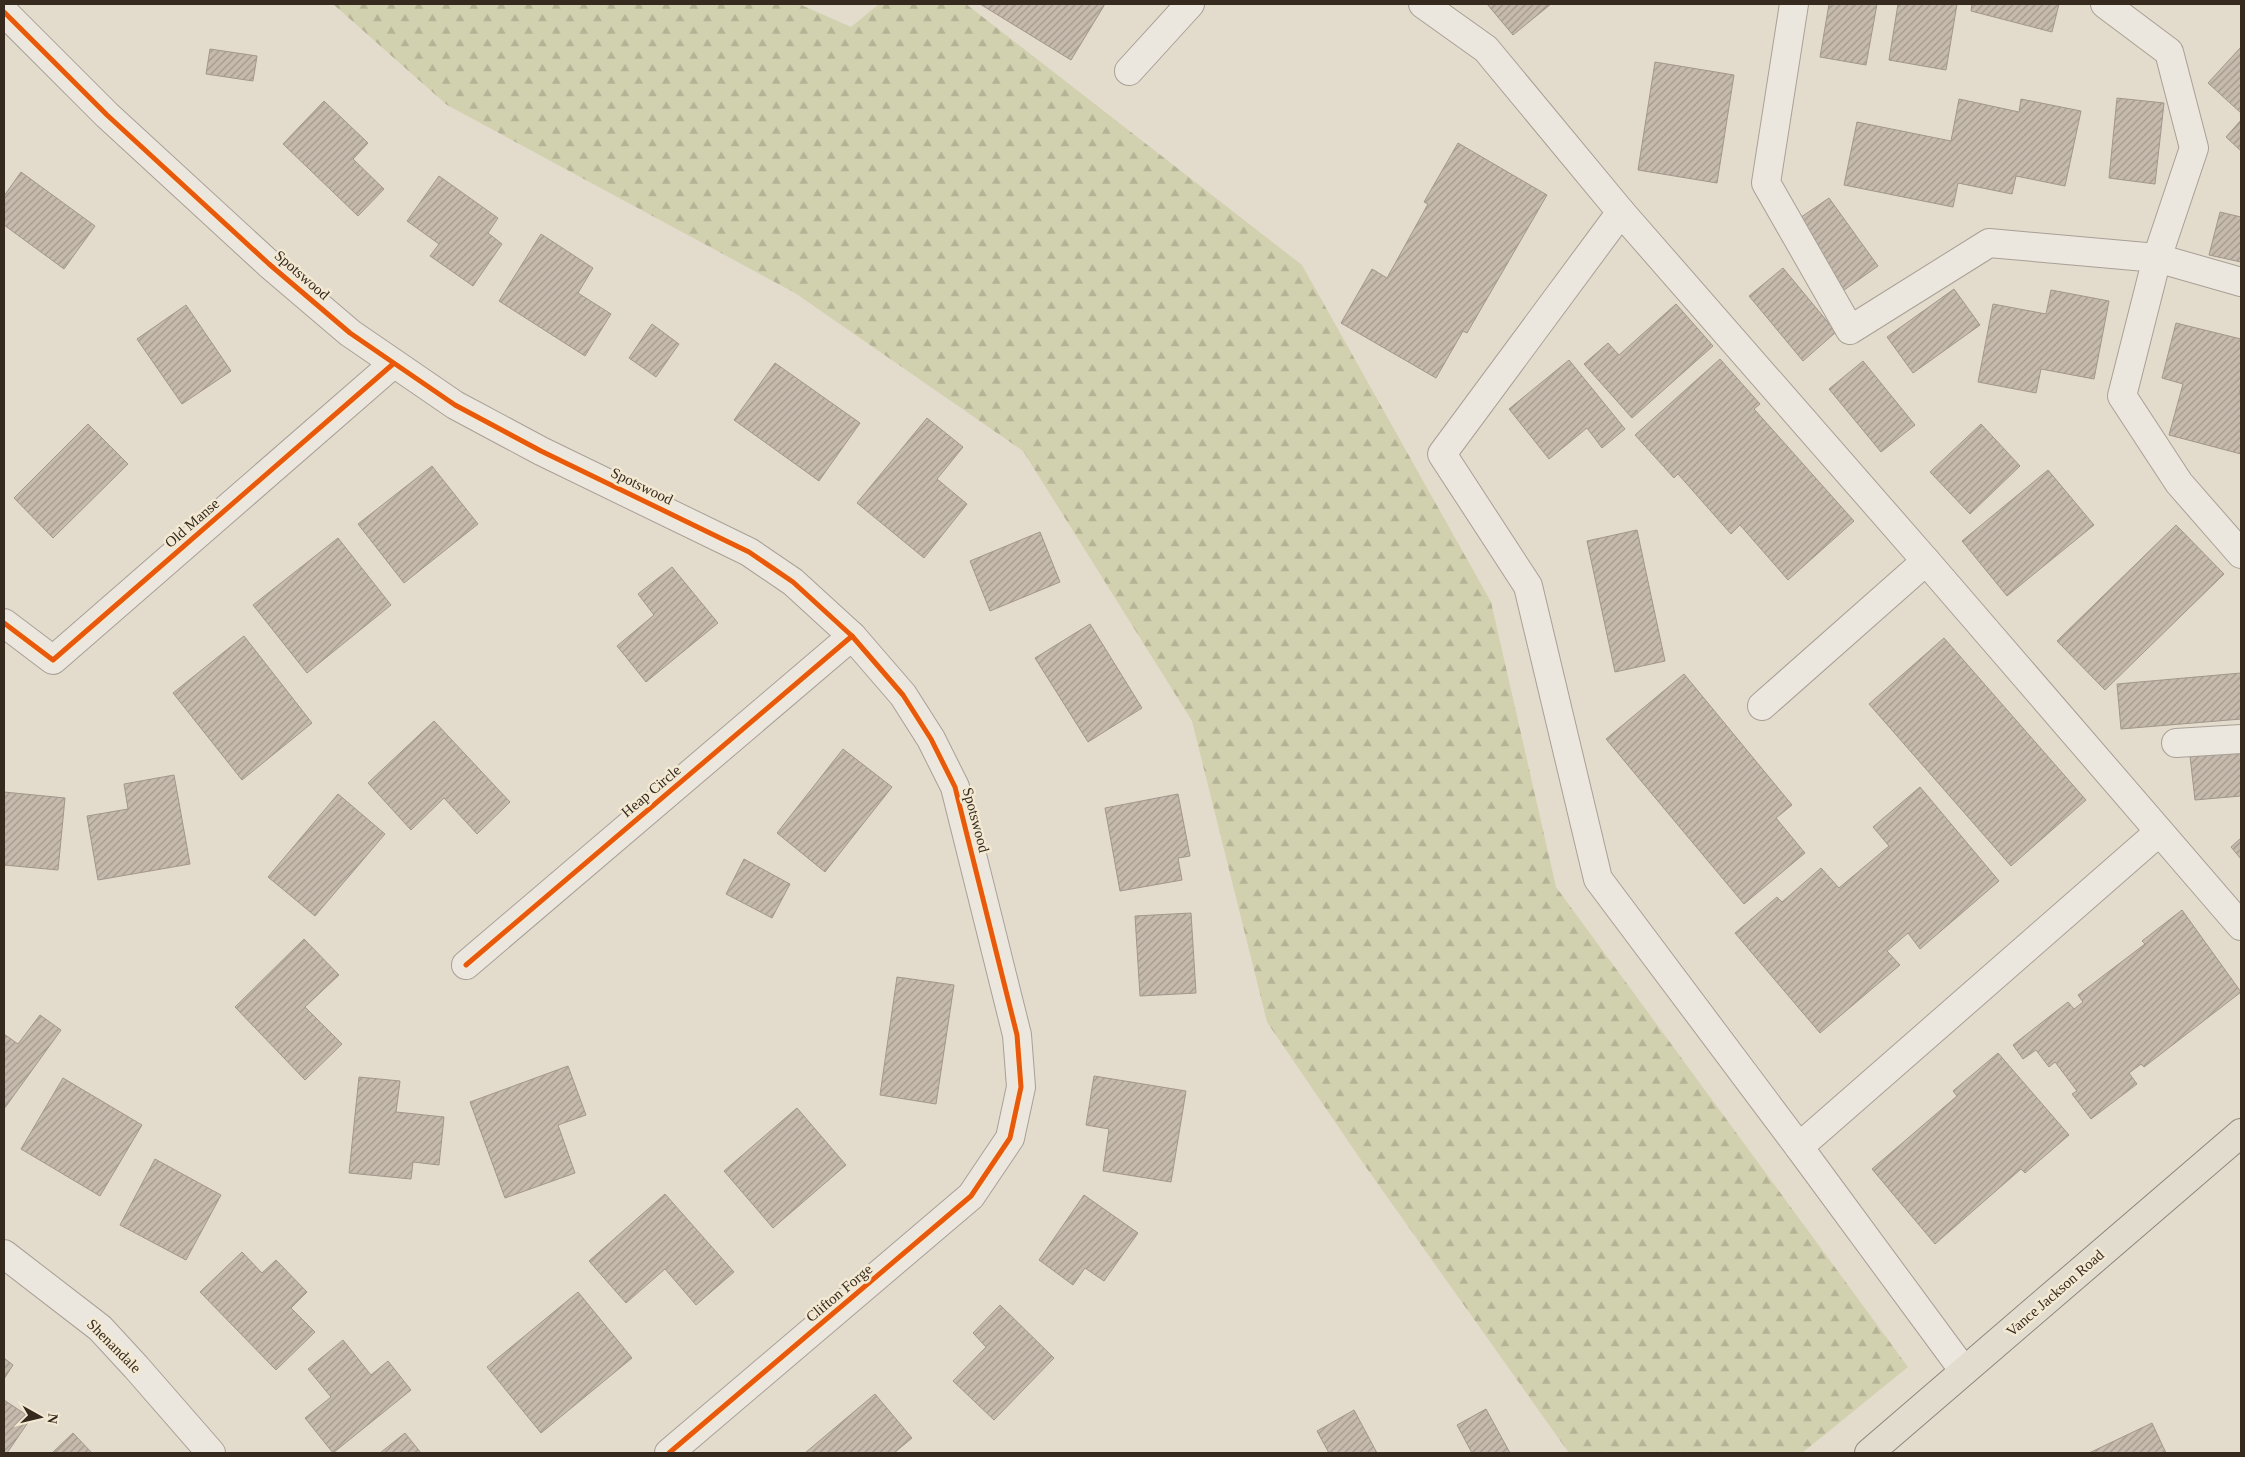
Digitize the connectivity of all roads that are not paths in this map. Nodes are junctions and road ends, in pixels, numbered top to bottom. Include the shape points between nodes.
1 (1190, 4) edge
2 (1423, 4) edge
3 (1794, 4) edge
4 (2105, 4) edge
5 (4, 12) edge
6 (1129, 71) dead end
7 (1621, 212) junction
8 (2157, 258) junction
9 (2241, 282) edge
10 (393, 364) junction
11 (2241, 554) edge
12 (1926, 561) junction
13 (4, 623) edge
14 (852, 636) junction
15 (1762, 706) dead end
16 (2241, 739) edge
17 (2176, 743) dead end
18 (2159, 832) junction
19 (2241, 926) edge
20 (466, 965) dead end
21 (2241, 1133) edge
22 (1010, 1138) joint
23 (1799, 1147) junction
24 (4, 1254) edge
25 (1964, 1371) junction
26 (211, 1453) edge
27 (669, 1453) edge
28 (1869, 1453) edge

1 - 6 street
2 - 7 street via 1486,49
3 - 8 street via 1766,183 1850,330 1989,243
4 - 8 street via 2169,52 2194,148
5 - 10 street, Spotswood via 107,115 269,264 350,333
7 - 12 street
7 - 23 street via 1442,454 1528,586 1598,879
8 - 9 street
8 - 11 street via 2122,396 2179,483
10 - 13 street, Old Manse via 53,660
10 - 14 street, Spotswood via 455,405 749,552 793,582
12 - 15 street
12 - 18 street
14 - 20 street, Heap Circle
14 - 22 street, Spotswood via 903,695 931,739 955,787 1017,1035 1021,1087
16 - 17 street
18 - 19 street
18 - 23 street
21 - 25 main road, Vance Jackson Road
22 - 27 street, Clifton Forge via 971,1196
23 - 25 street
24 - 26 street, Shenandale via 100,1328
25 - 28 main road, Vance Jackson Road

